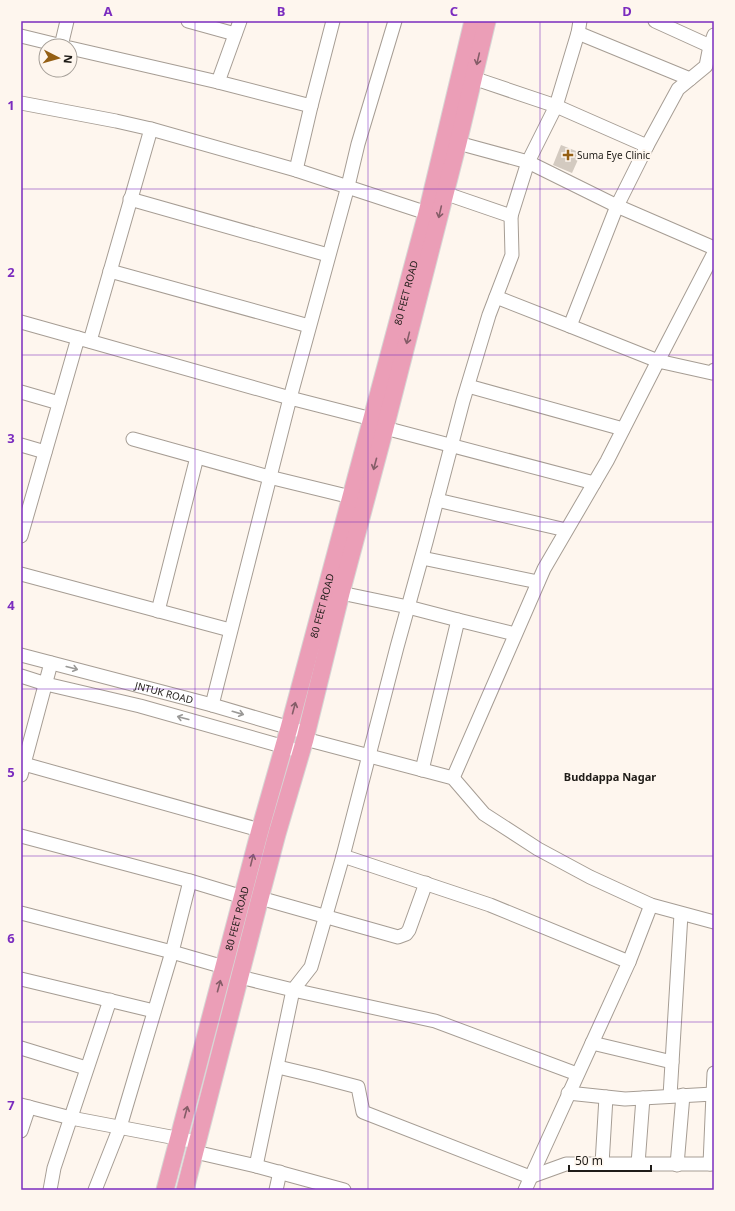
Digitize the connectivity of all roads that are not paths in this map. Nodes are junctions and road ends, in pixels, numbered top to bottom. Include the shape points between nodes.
1 (67, 21) edge
2 (188, 21) edge
3 (240, 21) edge
4 (333, 21) edge
5 (395, 21) edge
6 (473, 21) edge
7 (487, 21) edge
8 (655, 21) edge
9 (579, 27) edge
10 (235, 34) junction
11 (21, 36) edge
12 (64, 38) edge
13 (38, 40) edge
14 (712, 41) edge
15 (78, 50) edge
16 (710, 69) edge
17 (473, 78) junction
18 (690, 79) junction
19 (218, 82) junction
20 (21, 103) edge
21 (311, 106) junction
22 (556, 106) junction
23 (151, 129) junction
24 (458, 143) junction
25 (647, 146) junction
26 (528, 162) junction
27 (296, 170) junction
28 (348, 186) junction
29 (444, 193) junction
30 (130, 199) junction
31 (618, 206) junction
32 (427, 213) junction
33 (511, 216) junction
34 (714, 248) edge
35 (714, 253) edge
36 (328, 255) junction
37 (110, 271) junction
38 (496, 296) junction
39 (21, 322) edge
40 (309, 326) junction
41 (570, 326) junction
42 (84, 340) junction
43 (658, 361) junction
44 (713, 372) edge
45 (468, 386) junction
46 (21, 392) edge
47 (290, 398) junction
48 (59, 403) junction
49 (378, 423) junction
50 (623, 429) junction
51 (133, 439) dead end
52 (21, 445) edge
53 (452, 445) junction
54 (45, 452) junction
55 (197, 457) junction
56 (269, 477) junction
57 (594, 483) junction
58 (351, 497) junction
59 (437, 500) junction
60 (566, 530) junction
61 (21, 536) edge
62 (422, 558) junction
63 (21, 574) edge
64 (538, 582) junction
65 (341, 593) junction
66 (408, 607) junction
67 (158, 611) junction
68 (458, 620) junction
69 (230, 630) junction
70 (515, 634) junction
71 (21, 655) edge
72 (52, 663) junction
73 (21, 676) edge
74 (46, 684) junction
75 (212, 706) junction
76 (289, 728) junction
77 (304, 741) junction
78 (284, 745) junction
79 (369, 756) junction
80 (23, 769) edge
81 (422, 770) junction
82 (453, 778) junction
83 (260, 830) junction
84 (21, 836) edge
85 (343, 856) junction
86 (190, 881) junction
87 (426, 883) junction
88 (243, 897) junction
89 (260, 898) junction
90 (651, 905) junction
91 (21, 913) edge
92 (681, 914) junction
93 (326, 916) junction
94 (714, 922) edge
95 (172, 952) junction
96 (629, 962) junction
97 (224, 967) junction
98 (240, 977) junction
99 (21, 979) edge
100 (293, 990) junction
101 (110, 1000) junction
102 (154, 1011) junction
103 (592, 1043) junction
104 (21, 1048) edge
105 (672, 1062) junction
106 (86, 1068) junction
107 (278, 1068) junction
108 (714, 1073) edge
109 (577, 1074) junction
110 (568, 1094) junction
111 (713, 1094) edge
112 (670, 1096) junction
113 (683, 1096) junction
114 (606, 1097) junction
115 (643, 1098) junction
116 (25, 1106) edge
117 (71, 1118) junction
118 (120, 1126) junction
119 (21, 1131) edge
120 (179, 1138) junction
121 (196, 1147) junction
122 (602, 1164) junction
123 (638, 1164) junction
124 (712, 1164) edge
125 (677, 1165) junction
126 (256, 1166) junction
127 (280, 1172) junction
128 (530, 1177) junction
129 (50, 1190) edge
130 (95, 1190) edge
131 (165, 1190) edge
132 (185, 1190) edge
133 (276, 1190) edge
134 (344, 1190) edge
135 (525, 1190) edge

1 - 12 street
2 - 10 street
3 - 10 street
4 - 21 street
5 - 28 street
6 - 32 main road, 80 FEET ROAD
7 -> 17 main road, 80 FEET ROAD
8 - 14 street
9 - 18 street
9 - 22 street
10 - 19 street
11 - 13 street
14 - 16 street
15 - 19 street
16 - 18 street
17 - 22 street
17 - 24 main road, 80 FEET ROAD
18 - 25 street via 678,89
19 - 21 street
20 - 23 street
21 - 27 street
22 - 25 street
22 - 26 street
23 - 27 street
23 - 30 street
24 - 26 street
24 - 29 main road, 80 FEET ROAD
25 - 31 street
26 - 31 street
26 - 33 street
27 - 28 street
28 - 32 street
28 - 36 street
29 - 33 street
29 -> 49 main road, 80 FEET ROAD
30 - 36 street
30 - 37 street
31 - 34 street
31 - 41 street
32 - 49 main road, 80 FEET ROAD
33 - 38 street via 512,255
35 - 43 street
36 - 40 street
37 - 40 street
37 - 42 street
38 - 41 street
38 - 45 street
39 - 42 street
40 - 47 street
41 - 43 street
42 - 47 street
42 - 48 street
43 - 44 street
43 - 50 street
45 - 50 street
45 - 53 street
46 - 48 street
47 - 49 street
47 - 56 street
48 - 54 street
49 - 53 street
49 - 58 main road, 80 FEET ROAD
49 -> 65 main road, 80 FEET ROAD
50 - 57 street
51 - 55 street
52 - 54 street
53 - 57 street
53 - 59 street
54 - 61 street
55 - 56 street
55 - 67 street
56 - 58 street
56 - 69 street
57 - 60 street
76 -> 58 main road, 80 FEET ROAD
59 - 60 street
59 - 62 street
60 - 64 street
62 - 64 street
62 - 66 street
63 - 67 street
64 - 70 street
65 - 66 street
65 - 77 main road, 80 FEET ROAD
66 - 68 street
66 - 79 street
67 - 69 street
68 - 70 street
68 - 81 street
69 - 75 street
70 - 82 street
71 - 72 street, JNTUK ROAD
72 - 74 street
72 -> 75 street, JNTUK ROAD
73 - 74 street, JNTUK ROAD
78 -> 74 street, JNTUK ROAD via 140,706
74 - 80 street
75 -> 76 street, JNTUK ROAD
76 - 77 street, JNTUK ROAD
76 - 78 main road, 80 FEET ROAD
77 - 78 street, JNTUK ROAD
77 - 79 street
77 - 89 main road, 80 FEET ROAD
78 - 83 main road, 80 FEET ROAD
79 - 81 street
79 - 85 street
80 - 83 street
81 - 82 street
82 - 90 street via 484,814 531,845 590,877
88 -> 83 main road, 80 FEET ROAD
84 - 86 street
85 - 87 street
85 - 93 street
86 - 88 street
86 - 95 street
87 - 93 street via 409,930 403,936 394,937
87 - 96 street via 490,905
88 - 97 main road, 80 FEET ROAD
89 - 93 street
89 - 98 main road, 80 FEET ROAD
90 - 92 street
90 - 96 street
91 - 95 street
92 - 94 street
92 - 105 street
93 - 100 street via 311,967
95 - 97 street
95 - 102 street
96 - 103 street
120 -> 97 main road, 80 FEET ROAD
98 - 100 street
98 - 121 main road, 80 FEET ROAD
99 - 101 street
100 - 107 street
100 - 109 street via 435,1021
101 - 102 street
101 - 106 street
102 - 118 street
103 - 105 street
103 - 109 street
104 - 106 street
105 - 112 street
106 - 117 street
107 - 126 street
107 - 128 street via 358,1087 363,1112
108 - 111 street
109 - 110 street
110 - 114 street
110 - 128 street
111 - 113 street
111 - 124 street
112 - 113 street
112 - 115 street
113 - 125 street
114 - 115 street
114 - 122 street
115 - 123 street
116 - 117 street
116 - 119 street
117 - 118 street
117 - 129 street via 54,1168
118 - 120 street
118 - 130 street
120 - 121 street
120 - 131 main road, 80 FEET ROAD
121 - 126 street
121 - 132 main road, 80 FEET ROAD
122 - 123 street
122 - 128 street via 566,1164
123 - 125 street
124 - 125 street
126 - 127 street
127 - 133 street
127 - 134 street
128 - 135 street

